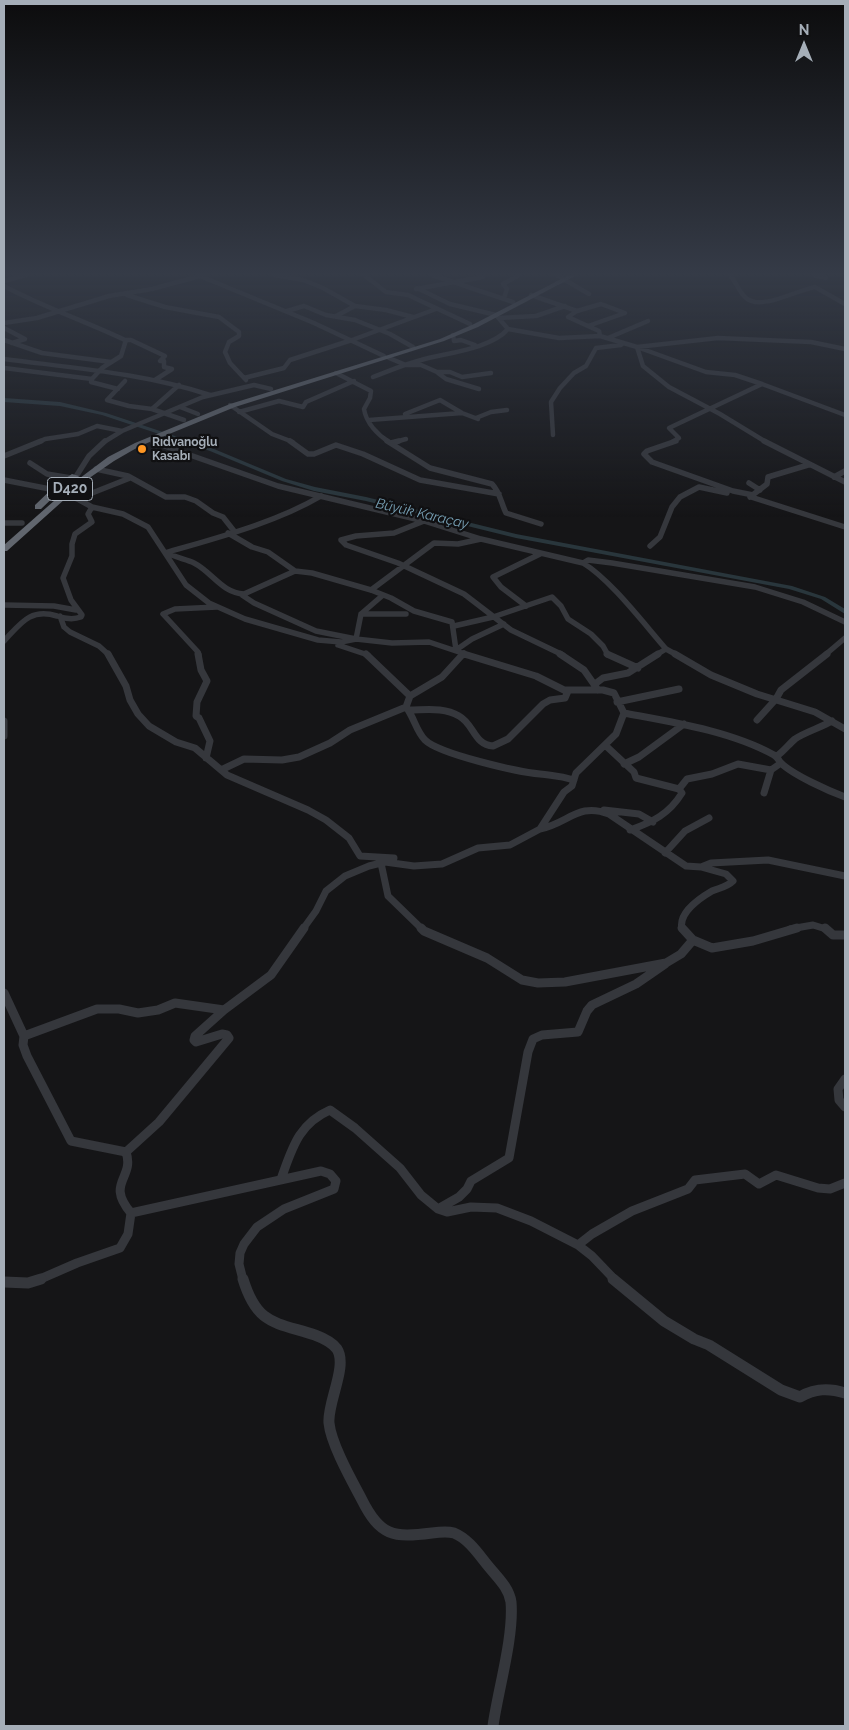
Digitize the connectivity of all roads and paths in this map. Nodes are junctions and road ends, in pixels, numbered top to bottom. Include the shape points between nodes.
1 (66, 356) edge
2 (121, 356) edge
3 (164, 356) edge
4 (227, 356) edge
5 (303, 356) edge
6 (389, 356) edge
7 (390, 356) edge
8 (436, 356) edge
9 (592, 356) edge
10 (640, 356) edge
11 (661, 356) edge
12 (386, 357) junction
13 (4, 359) edge
14 (111, 362) junction
15 (412, 364) junction
16 (4, 368) edge
17 (99, 371) junction
18 (437, 372) junction
19 (336, 373) junction
20 (491, 373) dead end
21 (373, 377) dead end
22 (244, 378) junction
23 (92, 379) junction
24 (155, 380) junction
25 (125, 381) dead end
26 (354, 382) junction
27 (762, 384) junction
28 (179, 385) junction
29 (254, 386) junction
30 (118, 389) junction
31 (271, 389) junction
32 (480, 390) dead end
33 (210, 395) junction
34 (230, 405) junction
35 (180, 406) junction
36 (152, 409) junction
37 (710, 409) junction
38 (507, 410) dead end
39 (239, 412) junction
40 (462, 413) junction
41 (163, 414) junction
42 (198, 414) junction
43 (845, 415) edge
44 (401, 416) junction
45 (368, 420) junction
46 (182, 422) junction
47 (122, 431) junction
48 (553, 435) dead end
49 (406, 439) dead end
50 (142, 441) junction
51 (153, 442) dead end
52 (391, 442) junction
53 (4, 456) edge
54 (30, 463) dead end
55 (808, 465) junction
56 (96, 469) junction
57 (845, 471) edge
58 (74, 476) junction
59 (834, 477) junction
60 (130, 478) junction
61 (4, 480) edge
62 (845, 482) edge
63 (749, 483) dead end
64 (56, 490) junction
65 (760, 490) junction
66 (65, 492) junction
67 (498, 494) junction
68 (321, 496) junction
69 (752, 496) junction
70 (77, 500) junction
71 (92, 508) junction
72 (424, 521) junction
73 (4, 523) edge
74 (22, 523) junction
75 (541, 524) dead end
76 (845, 527) edge
77 (234, 530) junction
78 (228, 533) junction
79 (4, 540) edge
80 (481, 540) junction
81 (650, 546) dead end
82 (4, 549) edge
83 (166, 553) junction
84 (540, 554) junction
85 (583, 563) junction
86 (406, 565) junction
87 (295, 571) junction
88 (371, 590) junction
89 (242, 595) junction
90 (383, 595) junction
91 (4, 605) edge
92 (526, 606) junction
93 (217, 607) junction
94 (76, 610) junction
95 (361, 614) junction
96 (406, 614) dead end
97 (60, 616) junction
98 (493, 617) junction
99 (845, 622) edge
100 (504, 624) junction
101 (454, 626) junction
102 (845, 638) edge
103 (356, 639) junction
104 (318, 640) junction
105 (4, 641) edge
106 (666, 649) junction
107 (456, 650) junction
108 (464, 653) junction
109 (638, 668) junction
110 (596, 687) junction
111 (679, 689) dead end
112 (568, 691) junction
113 (410, 696) junction
114 (776, 699) junction
115 (617, 702) junction
116 (407, 708) junction
117 (624, 713) junction
118 (757, 720) dead end
119 (4, 721) edge
120 (832, 721) junction
121 (684, 724) junction
122 (845, 727) edge
123 (4, 736) edge
124 (605, 745) junction
125 (777, 756) junction
126 (206, 758) junction
127 (781, 763) junction
128 (624, 764) junction
129 (221, 770) junction
130 (771, 770) junction
131 (574, 780) junction
132 (679, 789) junction
133 (764, 793) dead end
134 (845, 797) edge
135 (602, 810) junction
136 (709, 818) dead end
137 (653, 822) junction
138 (540, 829) junction
139 (630, 830) junction
140 (665, 853) junction
141 (381, 863) junction
142 (414, 866) junction
143 (701, 867) junction
144 (845, 876) edge
145 (845, 935) edge
146 (693, 940) junction
147 (666, 963) junction
148 (4, 993) edge
149 (224, 1010) junction
150 (24, 1036) junction
151 (845, 1079) edge
152 (845, 1107) edge
153 (126, 1152) junction
154 (281, 1179) junction
155 (845, 1183) edge
156 (438, 1209) junction
157 (131, 1213) junction
158 (578, 1245) junction
159 (4, 1282) edge
160 (845, 1392) edge
161 (493, 1726) edge

1 - 14 street
2 - 14 street
3 - 24 street via 160,361 164,361 164,367 172,369
4 - 22 street
5 - 22 street via 290,360 284,368
6 - 12 highway
7 - 12 highway
8 - 15 street
9 - 48 street via 551,402
10 - 37 street via 643,366 669,387
11 - 27 street via 706,372 735,375
12 - 15 street
12 - 19 highway
12 - 31 highway
13 - 17 street
14 - 17 street
15 - 18 street
15 - 21 street
16 - 23 street
17 - 23 street
17 - 24 street
18 - 20 street via 467,377
18 - 32 street via 446,379
19 - 26 street
19 - 34 highway
22 - 29 street
23 - 30 street via 91,382
24 - 28 street
25 - 30 street
26 - 39 street via 306,402 303,407 279,401
26 - 45 street via 371,391 364,409
27 - 37 street
27 - 43 street
28 - 33 street
28 - 36 street
29 - 31 street
29 - 33 street
30 - 36 street via 107,400
31 - 42 highway
33 - 35 street
34 - 39 street
34 - 46 highway
35 - 41 street
35 - 42 street
36 - 41 street
37 - 55 street
37 - 69 street via 669,428 678,440 644,454 652,462
38 - 40 street via 477,418
39 - 67 street via 308,454 336,445 420,480
40 - 44 street
40 - 44 street via 440,400
41 - 46 street
41 - 47 street
42 - 46 highway
44 - 45 street
45 - 52 street via 376,432
46 - 50 highway
47 - 53 street via 97,426 78,434 45,439
47 - 58 street via 106,440
49 - 52 street
50 - 56 highway, D420
50 - 58 highway, D420
51 - 68 street via 266,483
52 - 67 street via 430,468 492,484
54 - 58 street via 47,474
55 - 59 street
55 - 65 street via 768,477 767,484
56 - 60 street
56 - 66 highway, D420
57 - 59 street
58 - 64 highway, D420
59 - 62 street
60 - 70 street
60 - 77 street via 162,495 196,500 224,518
61 - 64 street
63 - 65 street
64 - 66 street
64 - 74 highway, D420
65 - 69 street
66 - 70 street
66 - 82 highway, D420
67 - 75 street via 506,513
68 - 72 street
68 - 77 street via 302,507
69 - 76 street
69 - 81 street via 699,487 675,500 662,534
70 - 71 street
71 - 83 street via 113,511 142,522
71 - 94 street via 88,514 92,522 75,534 72,556 63,578
72 - 80 street
72 - 86 street via 387,535 368,534 341,540 346,545
73 - 74 street
74 - 79 highway, D420
77 - 78 street
78 - 83 street
78 - 87 street via 252,547 266,550
80 - 84 street
80 - 86 street via 458,544 434,543
83 - 89 street via 194,563 225,588
83 - 93 street via 186,585
84 - 85 street
84 - 92 street via 493,578
85 - 99 street via 588,560 612,563 755,588 803,602
85 - 106 street via 594,569
86 - 88 street
86 - 98 street via 468,596
87 - 88 street
87 - 89 street
88 - 90 street
89 - 103 street via 316,631
90 - 95 street
90 - 101 street via 414,611 452,622
91 - 94 street
92 - 98 street
92 - 109 street via 552,597 556,599 568,619 591,634 608,656
93 - 104 street via 245,619
93 - 126 street via 173,610 163,614 198,652 207,681 196,711 210,741
94 - 97 street via 82,615 80,618
95 - 96 street
95 - 103 street
97 - 105 street via 36,614
97 - 126 street via 70,632 99,646 110,656 144,722 176,742 196,748
98 - 100 street
98 - 101 street
100 - 107 street
100 - 110 street via 567,658 583,670
101 - 107 street
102 - 114 street via 805,674 781,690
103 - 104 street via 341,642
103 - 107 street via 392,643 430,642
104 - 113 street via 365,653
106 - 109 street
106 - 114 street via 698,669
107 - 108 street
108 - 112 street via 536,676
108 - 113 street via 442,677
109 - 110 street via 603,678
110 - 112 street
110 - 115 street via 614,693
111 - 115 street
112 - 116 street via 565,698 547,701 513,733 492,746 479,740 463,718 455,714
113 - 116 street
114 - 118 street
114 - 120 street
115 - 117 street
116 - 129 street via 350,730 330,744 300,757 244,759
116 - 131 street via 424,740 440,751
117 - 121 street
117 - 124 street via 616,734
119 - 123 street
120 - 122 street
120 - 125 street via 795,739
121 - 125 street via 754,745
121 - 128 street via 640,758
124 - 128 street
124 - 131 street via 576,773
125 - 127 street
126 - 129 street
127 - 130 street
127 - 134 street via 822,788
128 - 132 street via 636,778
129 - 142 street via 326,820 348,838 360,856 393,858
130 - 132 street via 738,764 688,780
130 - 133 street
131 - 138 street
132 - 137 street via 682,793 674,807
135 - 137 street via 639,814
135 - 138 street via 584,810 549,828
135 - 139 street
136 - 140 street via 685,831
137 - 139 street
138 - 142 street via 510,845 478,848 442,864
139 - 140 street
140 - 143 street via 686,866
141 - 142 street
141 - 147 street via 388,896 424,931 487,958 522,980 565,982
141 - 149 street via 356,870 331,886 271,975
143 - 144 street via 711,863 768,860
143 - 146 street via 726,874 733,881 709,893 688,910 681,924 683,931
145 - 146 street via 833,935 813,925 712,948
146 - 147 street via 681,954
147 - 156 street via 633,986 591,1005 578,1032 542,1035 533,1039 509,1158 471,1181 459,1197
148 - 150 street
149 - 150 street via 174,1003 138,1013 97,1009
149 - 153 street via 197,1033 194,1040 202,1041 222,1034 227,1035 227,1041 159,1122
150 - 153 street via 27,1056 71,1141
151 - 152 street via 838,1090 838,1100
153 - 157 street via 129,1162 118,1195
154 - 156 street via 293,1142 310,1121 330,1110 400,1168 421,1195
154 - 157 street
154 - 161 street via 321,1171 336,1181 334,1189 286,1208 247,1238 239,1264 245,1289 260,1314 269,1321 320,1337 339,1351 329,1425 375,1523 389,1535 406,1537 453,1533 475,1550 510,1598
155 - 158 street via 818,1188 776,1175 758,1184 745,1174 695,1180 688,1189 632,1211
156 - 158 street via 447,1212 471,1207 498,1208
157 - 159 street via 128,1234 120,1248 36,1281
158 - 160 street via 607,1274 664,1321 781,1390 800,1397 810,1390 823,1388

